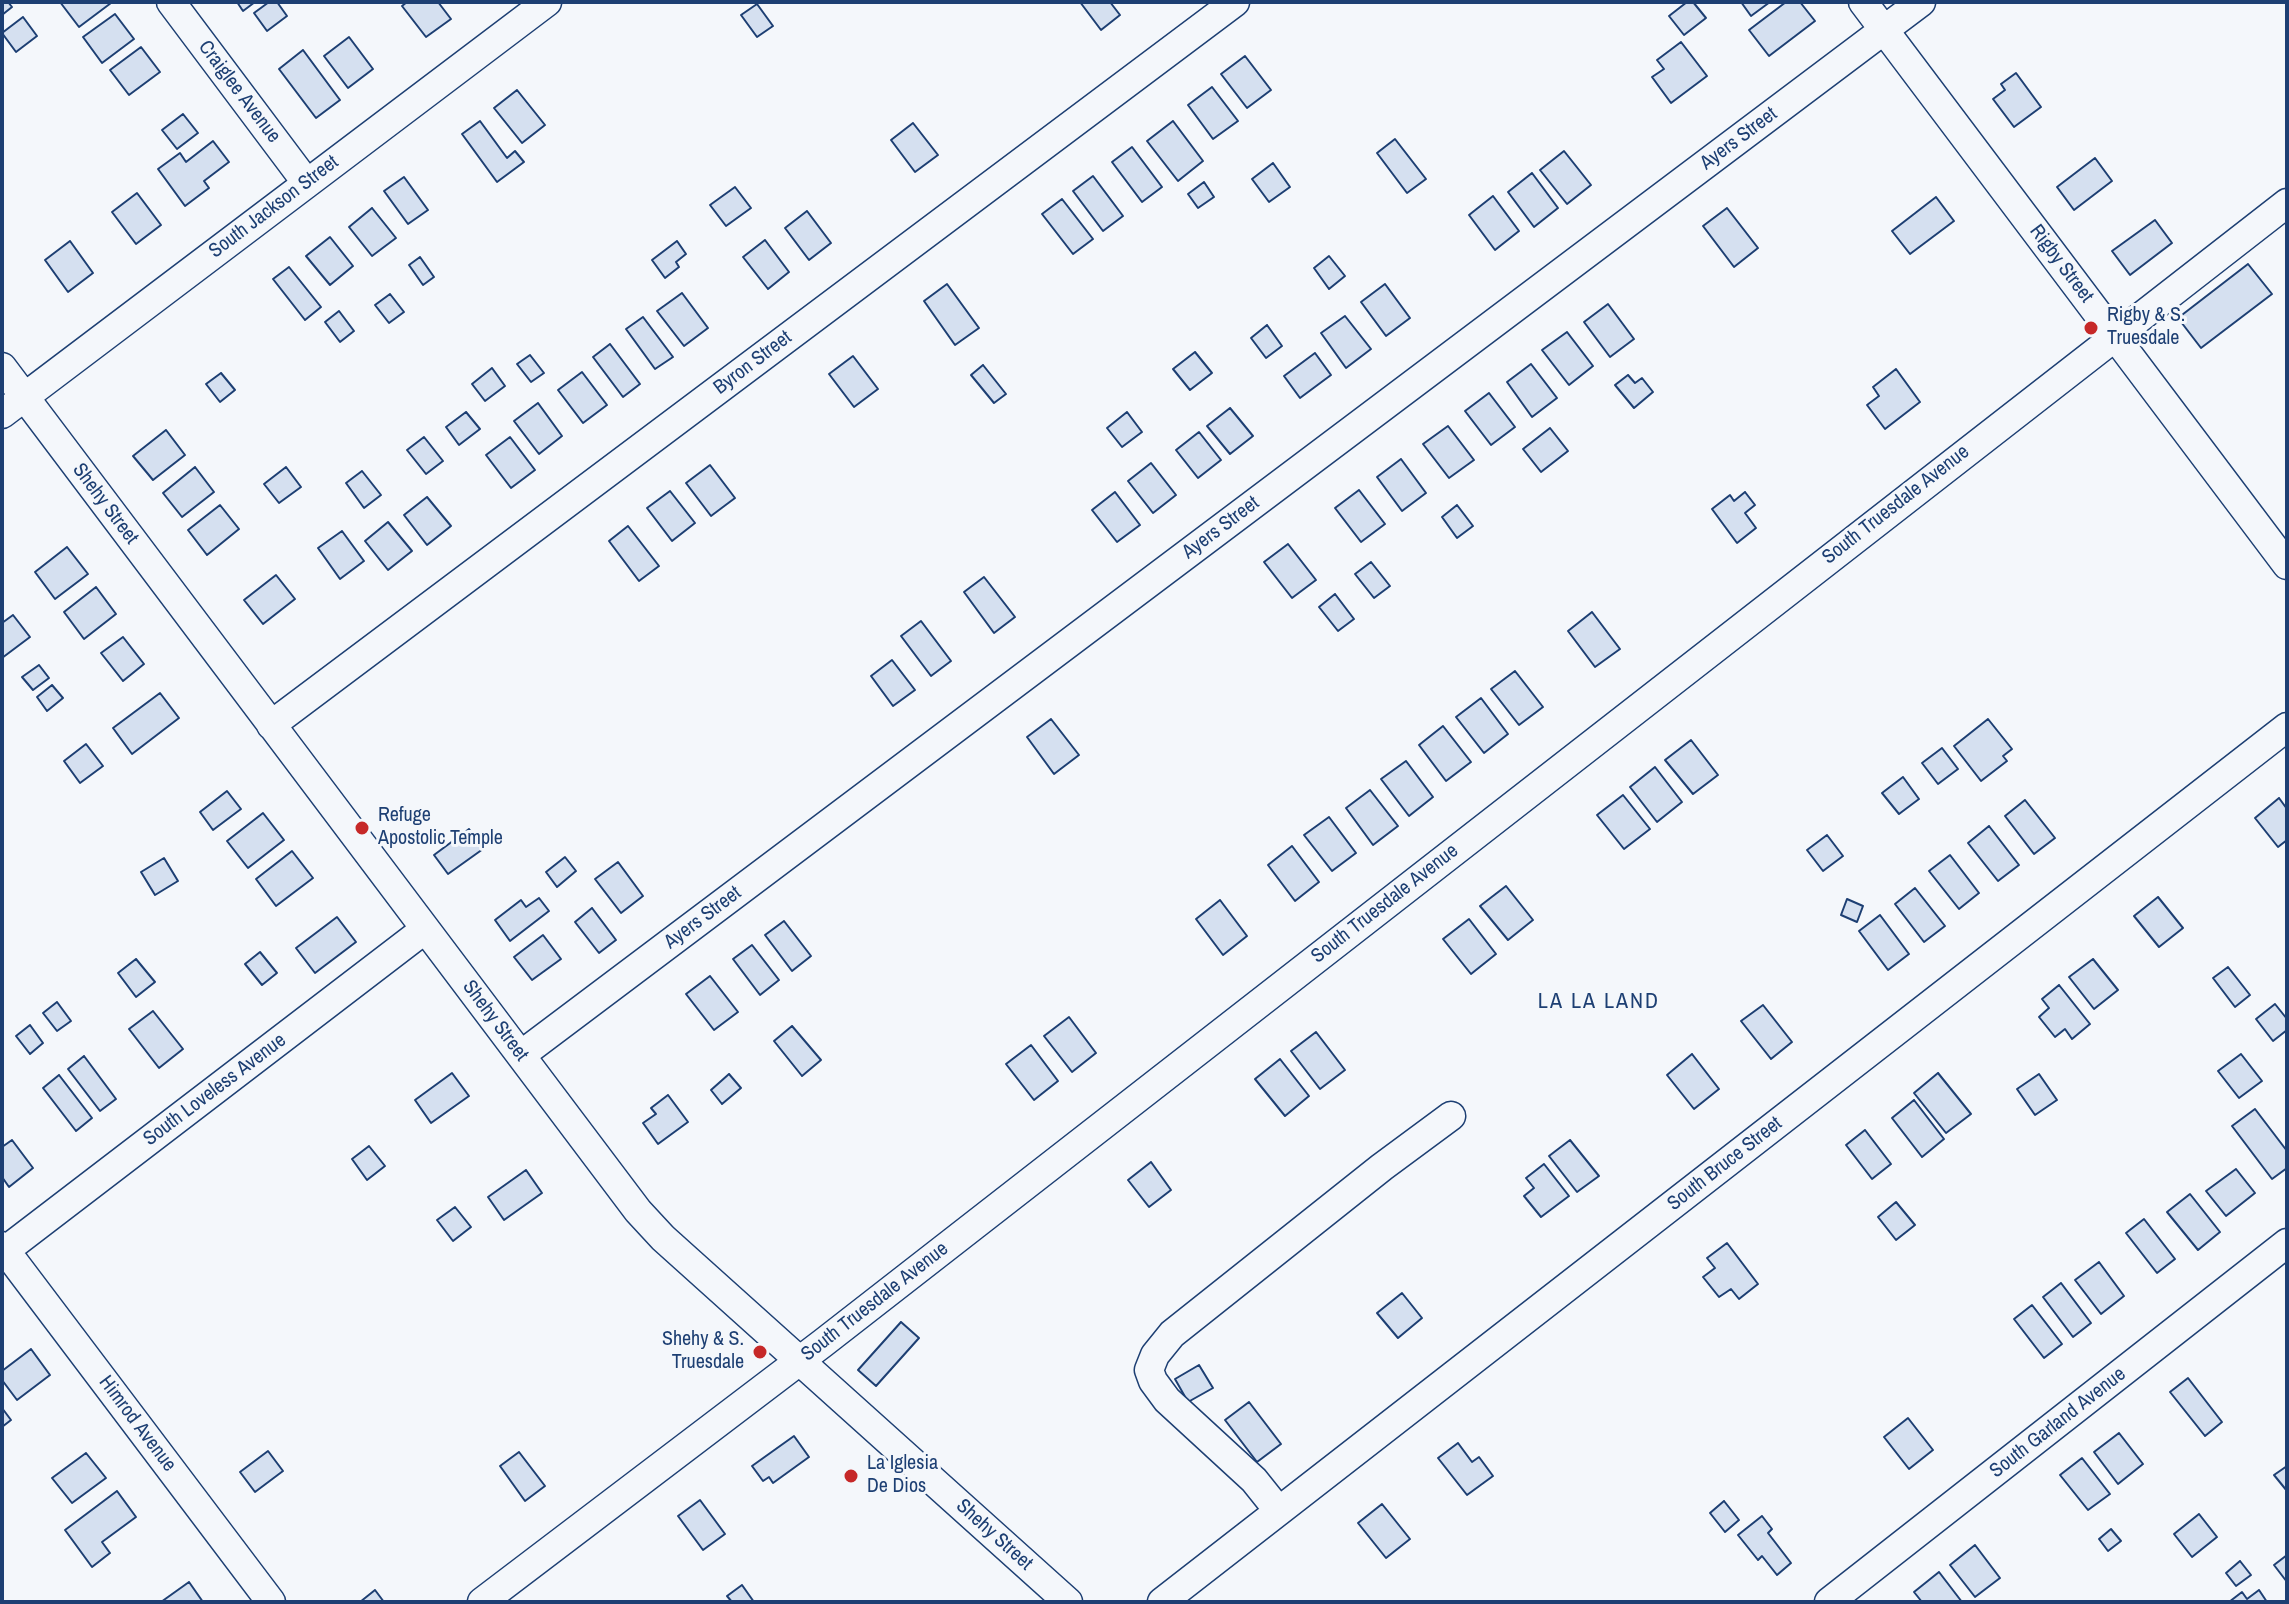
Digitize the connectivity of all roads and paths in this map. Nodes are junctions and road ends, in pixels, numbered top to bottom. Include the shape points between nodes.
1 (171, 2) edge
2 (547, 2) edge
3 (1235, 2) edge
4 (1863, 2) edge
5 (1921, 2) edge
6 (1884, 30) junction
7 (306, 182) junction
8 (2287, 203) edge
9 (2114, 335) junction
10 (2, 367) edge
11 (24, 397) junction
12 (2, 414) edge
13 (2287, 565) edge
14 (271, 725) junction
15 (2287, 727) edge
16 (424, 930) junction
17 (521, 1055) junction
18 (1451, 1116) dead end
19 (2287, 1243) edge
20 (3, 1250) edge
21 (799, 1361) junction
22 (1278, 1510) junction
23 (271, 1602) edge
24 (482, 1602) edge
25 (1068, 1602) edge
26 (1162, 1602) edge
27 (1829, 1602) edge

1 - 7 street, Craiglee Avenue
2 - 7 street, South Jackson Street
3 - 14 street, Byron Street
4 - 6 street, Rigby Street
5 - 6 street, Ayers Street
6 - 9 street, Rigby Street
6 - 17 street, Ayers Street
7 - 11 street, South Jackson Street
8 - 9 street, South Truesdale Avenue
9 - 13 street, Rigby Street
9 - 21 street, South Truesdale Avenue
10 - 11 street, Shehy Street
11 - 12 street, South Jackson Street
11 - 14 street, Shehy Street
14 - 16 street, Shehy Street
15 - 22 street, South Bruce Street
16 - 17 street, Shehy Street
16 - 20 street, South Loveless Avenue
17 - 21 street, Shehy Street via 638,1211
18 - 22 street via 1172,1334 1155,1355 1149,1370 1167,1400 1254,1480
19 - 27 street, South Garland Avenue
20 - 23 street, Himrod Avenue
21 - 24 street, South Truesdale Avenue
21 - 25 street, Shehy Street
22 - 26 street, South Bruce Street

